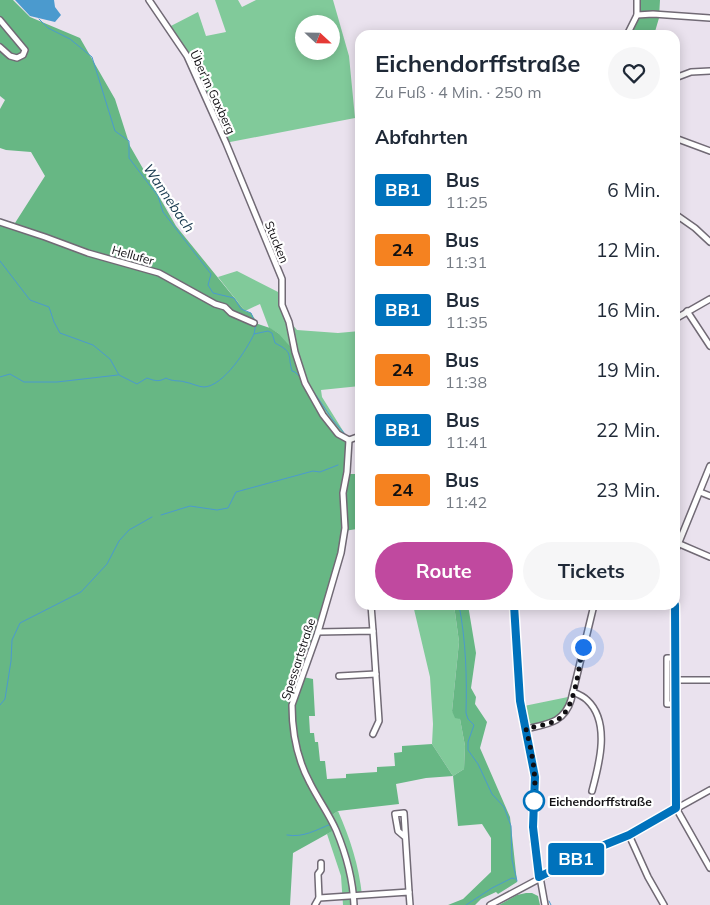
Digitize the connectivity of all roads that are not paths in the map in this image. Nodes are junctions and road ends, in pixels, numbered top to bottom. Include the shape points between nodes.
1 (149, 0) edge
2 (637, 0) edge
3 (637, 15) junction
4 (710, 18) edge
5 (0, 20) edge
6 (630, 30) edge
7 (0, 46) edge
8 (710, 71) edge
9 (680, 76) edge
10 (680, 140) edge
11 (226, 143) joint
12 (710, 152) edge
13 (680, 219) edge
14 (0, 222) edge
15 (710, 242) edge
16 (710, 299) edge
17 (687, 311) junction
18 (680, 316) edge
19 (254, 323) dead end
20 (710, 346) edge
21 (355, 438) edge
22 (349, 440) junction
23 (710, 466) edge
24 (700, 492) junction
25 (710, 496) edge
26 (680, 535) edge
27 (680, 543) edge
28 (710, 557) edge
29 (371, 610) edge
30 (514, 610) edge
31 (593, 610) edge
32 (675, 610) edge
33 (373, 631) junction
34 (318, 632) junction
35 (675, 658) junction
36 (376, 674) junction
37 (339, 676) dead end
38 (675, 680) junction
39 (710, 680) edge
40 (573, 692) junction
41 (675, 704) junction
42 (526, 729) junction
43 (373, 734) dead end
44 (710, 790) edge
45 (592, 792) dead end
46 (676, 808) junction
47 (629, 835) junction
48 (405, 837) dead end
49 (321, 863) dead end
50 (710, 868) edge
51 (539, 877) junction
52 (409, 892) junction
53 (354, 896) junction
54 (320, 898) junction
55 (315, 905) edge
56 (354, 905) edge
57 (410, 905) edge
58 (490, 905) edge
59 (545, 905) edge
60 (664, 905) edge

1 - 11 street, Über'm Gaxberg via 187,56
2 - 3 street
3 - 4 street
3 - 6 street
5 - 7 street via 25,50 18,58 10,56
8 - 9 street
10 - 12 street
11 - 22 street, Stucken via 282,279 282,305 305,383 323,415 338,434
13 - 15 street
14 - 19 street, Hellufer via 88,253 159,273
16 - 17 street
17 - 18 street
17 - 20 street
21 - 22 street
22 - 34 street, Spessartstraße via 341,553
23 - 24 street
24 - 25 street
24 - 26 street
27 - 28 street
29 - 33 street
30 - 42 street via 519,689
31 - 40 street
32 - 35 street
33 - 34 street
33 - 36 street
34 - 53 street, Spessartstraße via 292,705 293,734 306,776 336,829 351,875
35 - 38 street
35 - 41 street via 667,658 667,704
36 - 37 street
36 - 43 street via 378,722
38 - 39 street
38 - 41 street
40 - 42 street via 562,716
40 - 45 street via 594,708 598,721 601,757
41 - 46 street
42 - 51 street via 535,777 533,827
44 - 46 street
46 - 47 street
46 - 50 street
47 - 51 street
47 - 60 street
48 - 52 street
49 - 54 street via 318,874
51 - 58 street
51 - 59 street
52 - 53 street
52 - 57 street
53 - 54 street
53 - 56 street, Spessartstraße
54 - 55 street

